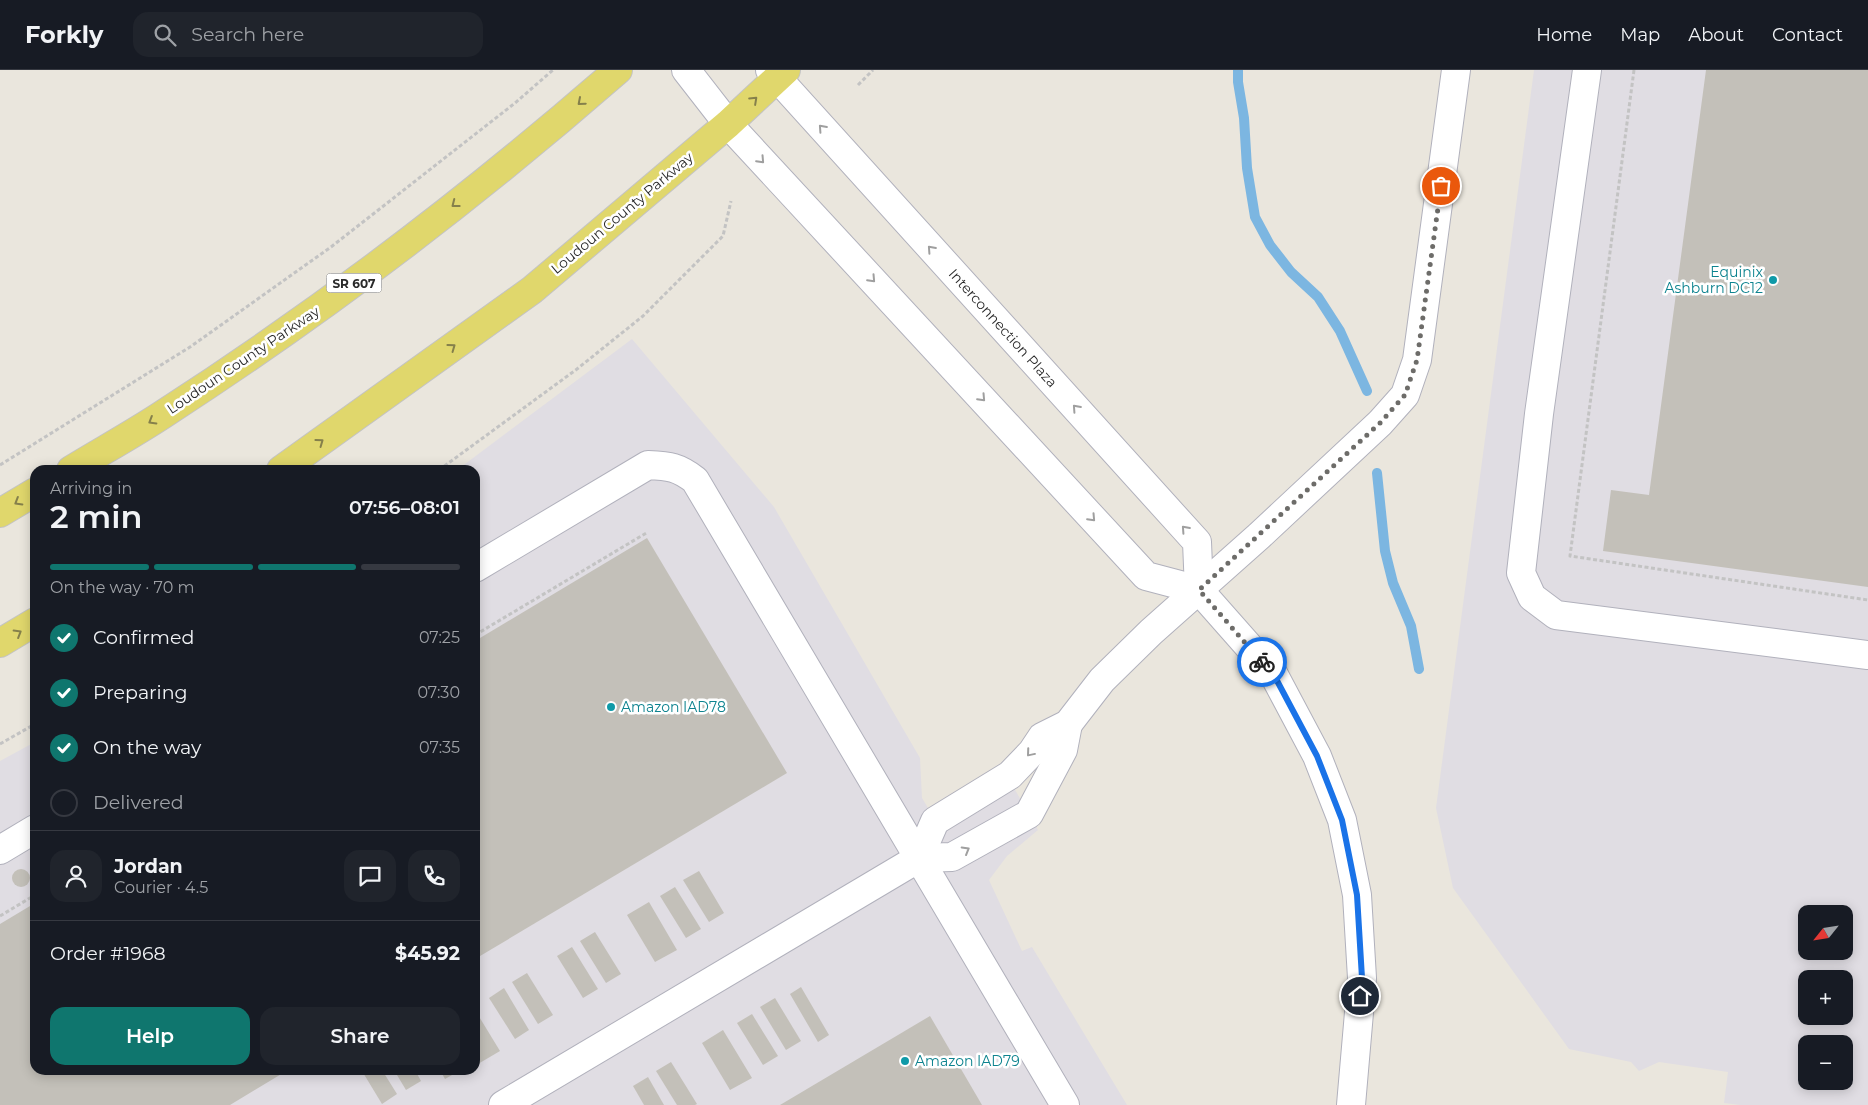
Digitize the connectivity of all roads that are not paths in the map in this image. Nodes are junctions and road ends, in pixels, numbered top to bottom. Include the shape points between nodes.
1 (618, 70) edge
2 (686, 70) edge
3 (1456, 70) edge
4 (1587, 70) edge
5 (778, 73) edge
6 (728, 124) junction
7 (79, 465) edge
8 (288, 465) edge
9 (30, 495) edge
10 (0, 513) edge
11 (480, 565) edge
12 (1199, 590) junction
13 (30, 625) edge
14 (0, 643) edge
15 (1868, 655) edge
16 (1068, 724) junction
17 (30, 833) edge
18 (0, 850) edge
19 (919, 858) junction
20 (1357, 1104) edge
21 (503, 1105) edge
22 (1065, 1105) edge

1 -> 7 main road, Loudoun County Parkway / SR 607 via 518,156 336,296 164,414
2 - 6 street
3 - 12 street via 1417,360 1405,395 1380,423
4 - 15 street via 1539,414 1521,573 1532,597 1556,615
6 -> 5 main road, Loudoun County Parkway
12 -> 5 street, Interconnection Plaza via 1197,542
8 -> 6 main road, Loudoun County Parkway via 532,290
6 -> 12 street via 1146,576
9 -> 10 main road
11 - 19 street via 648,466 681,469 695,480
12 - 16 street via 1150,632 1102,680
12 - 20 street via 1274,675 1317,756 1342,820 1357,895 1362,978
14 -> 13 main road
16 -> 19 street via 1042,737 1010,775 935,821
19 -> 16 street via 952,857 1029,814 1063,750
17 - 18 street
19 - 21 street
19 - 22 street

